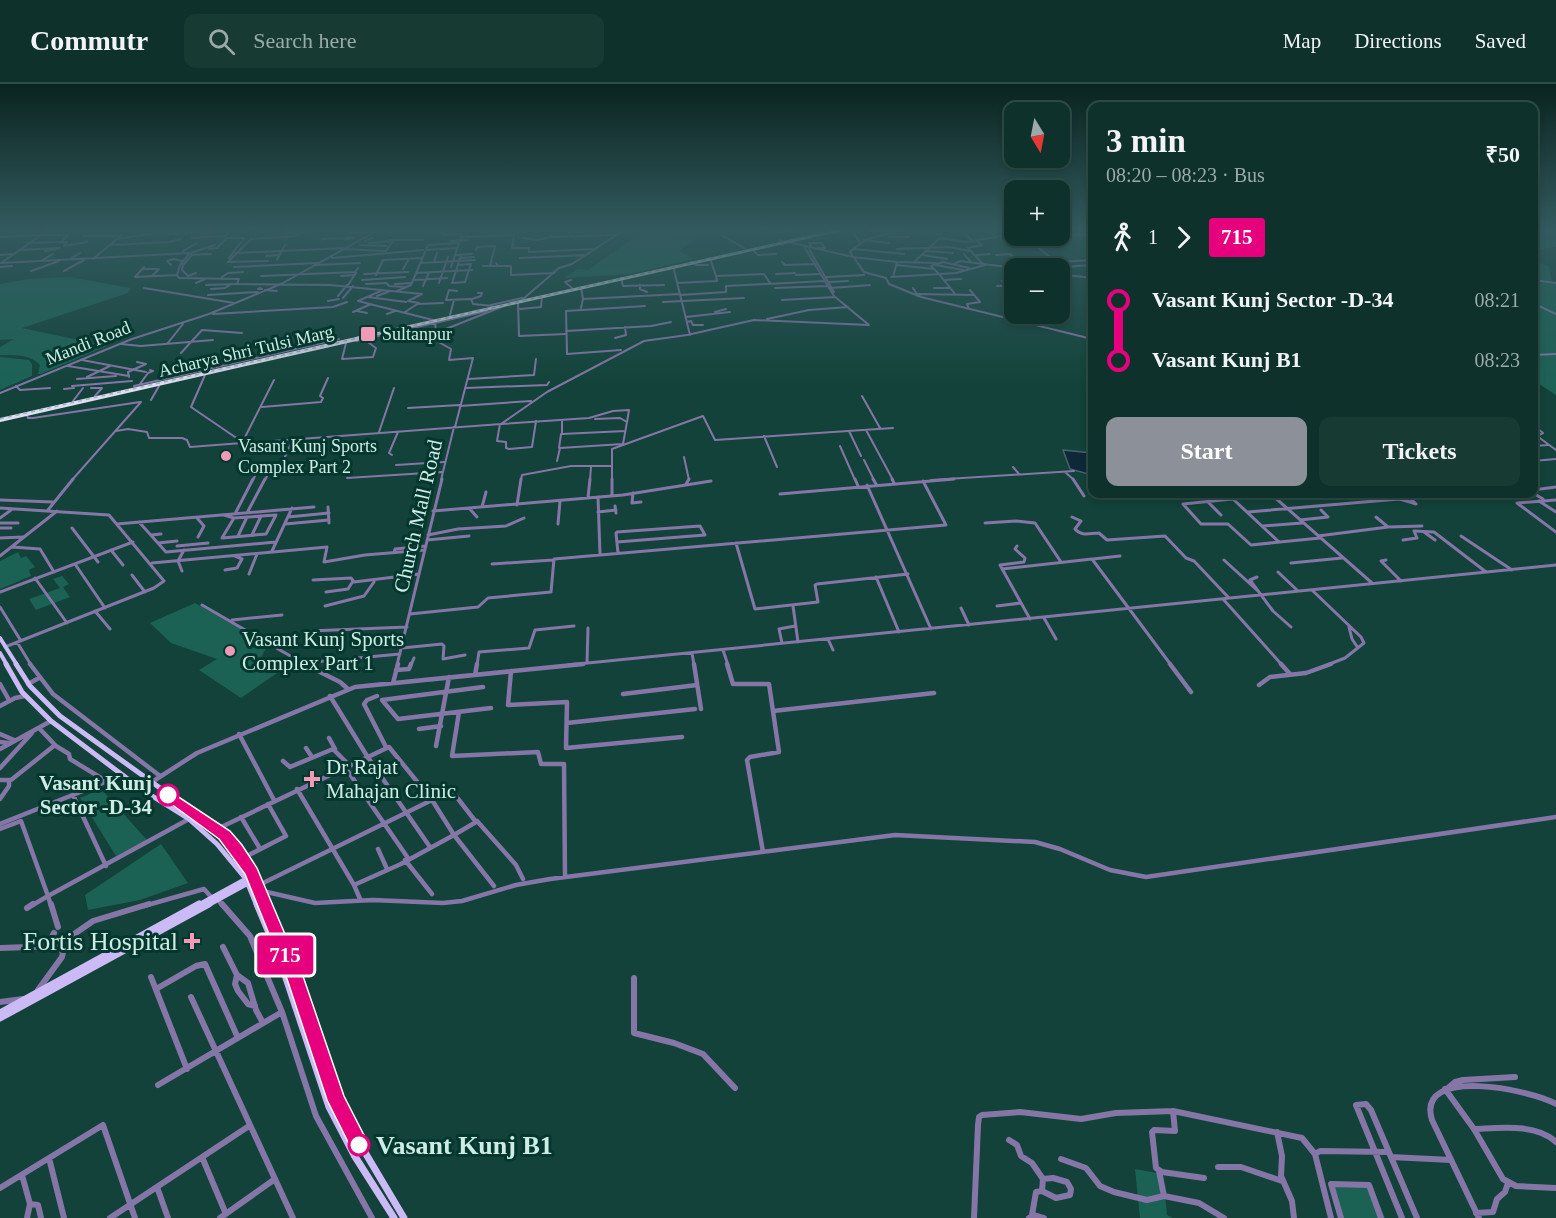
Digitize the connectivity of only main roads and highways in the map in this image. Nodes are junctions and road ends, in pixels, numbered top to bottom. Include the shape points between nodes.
1 (602, 281) edge
2 (608, 281) edge
3 (523, 299) junction
4 (492, 306) joint
5 (435, 321) junction
6 (145, 387) junction
7 (0, 420) edge
8 (0, 638) edge
9 (1, 657) edge
10 (240, 871) junction
11 (252, 882) junction
12 (235, 888) junction
13 (215, 899) junction
14 (0, 1013) edge
15 (0, 1020) edge
16 (392, 1217) edge
17 (404, 1218) edge

1 - 3 highway, Acharya Shri Tulsi Marg
2 - 3 highway, Acharya Shri Tulsi Marg
3 - 4 highway, Acharya Shri Tulsi Marg
3 - 5 highway, Acharya Shri Tulsi Marg
4 - 5 highway, Acharya Shri Tulsi Marg
5 - 6 highway, Acharya Shri Tulsi Marg
6 - 7 highway, Acharya Shri Tulsi Marg
6 - 7 highway, Acharya Shri Tulsi Marg
8 - 11 main road via 28,684 60,716 217,829 243,858
9 - 10 main road via 26,696 51,721 141,789 189,819 213,839
10 - 11 main road
10 - 12 main road
11 - 12 main road
11 - 12 main road
11 - 16 main road via 333,1114
11 - 17 main road via 295,979 341,1112
12 - 13 main road
13 - 14 main road
13 - 15 main road

